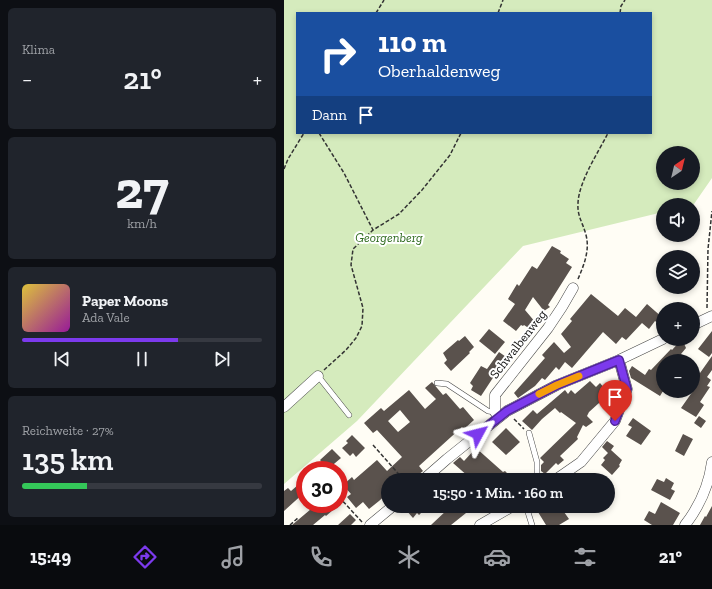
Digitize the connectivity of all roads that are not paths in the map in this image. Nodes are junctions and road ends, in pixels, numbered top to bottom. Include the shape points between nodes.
1 (573, 288) road end
2 (710, 317) edge
3 (700, 322) edge
4 (656, 342) edge
5 (619, 360) junction
6 (318, 376) joint
7 (437, 383) dead end
8 (284, 407) edge
9 (349, 415) dead end
10 (497, 415) junction
11 (529, 433) road end
12 (712, 462) edge
13 (431, 473) edge
14 (537, 473) edge
15 (565, 473) edge
16 (384, 513) edge
17 (500, 513) edge
18 (528, 513) edge
19 (370, 525) edge
20 (480, 525) edge
21 (532, 525) edge
22 (685, 525) edge

1 - 10 street, Schwalbenweg via 548,328 495,395
2 - 3 street
4 - 5 street
5 - 10 street via 557,385
5 - 15 street via 627,389 615,421 581,462
6 - 8 street
6 - 9 lane
7 - 10 lane via 447,384
10 - 13 street
11 - 14 lane via 537,462
12 - 22 street via 710,475 696,510
16 - 19 street
17 - 20 street
18 - 21 lane

